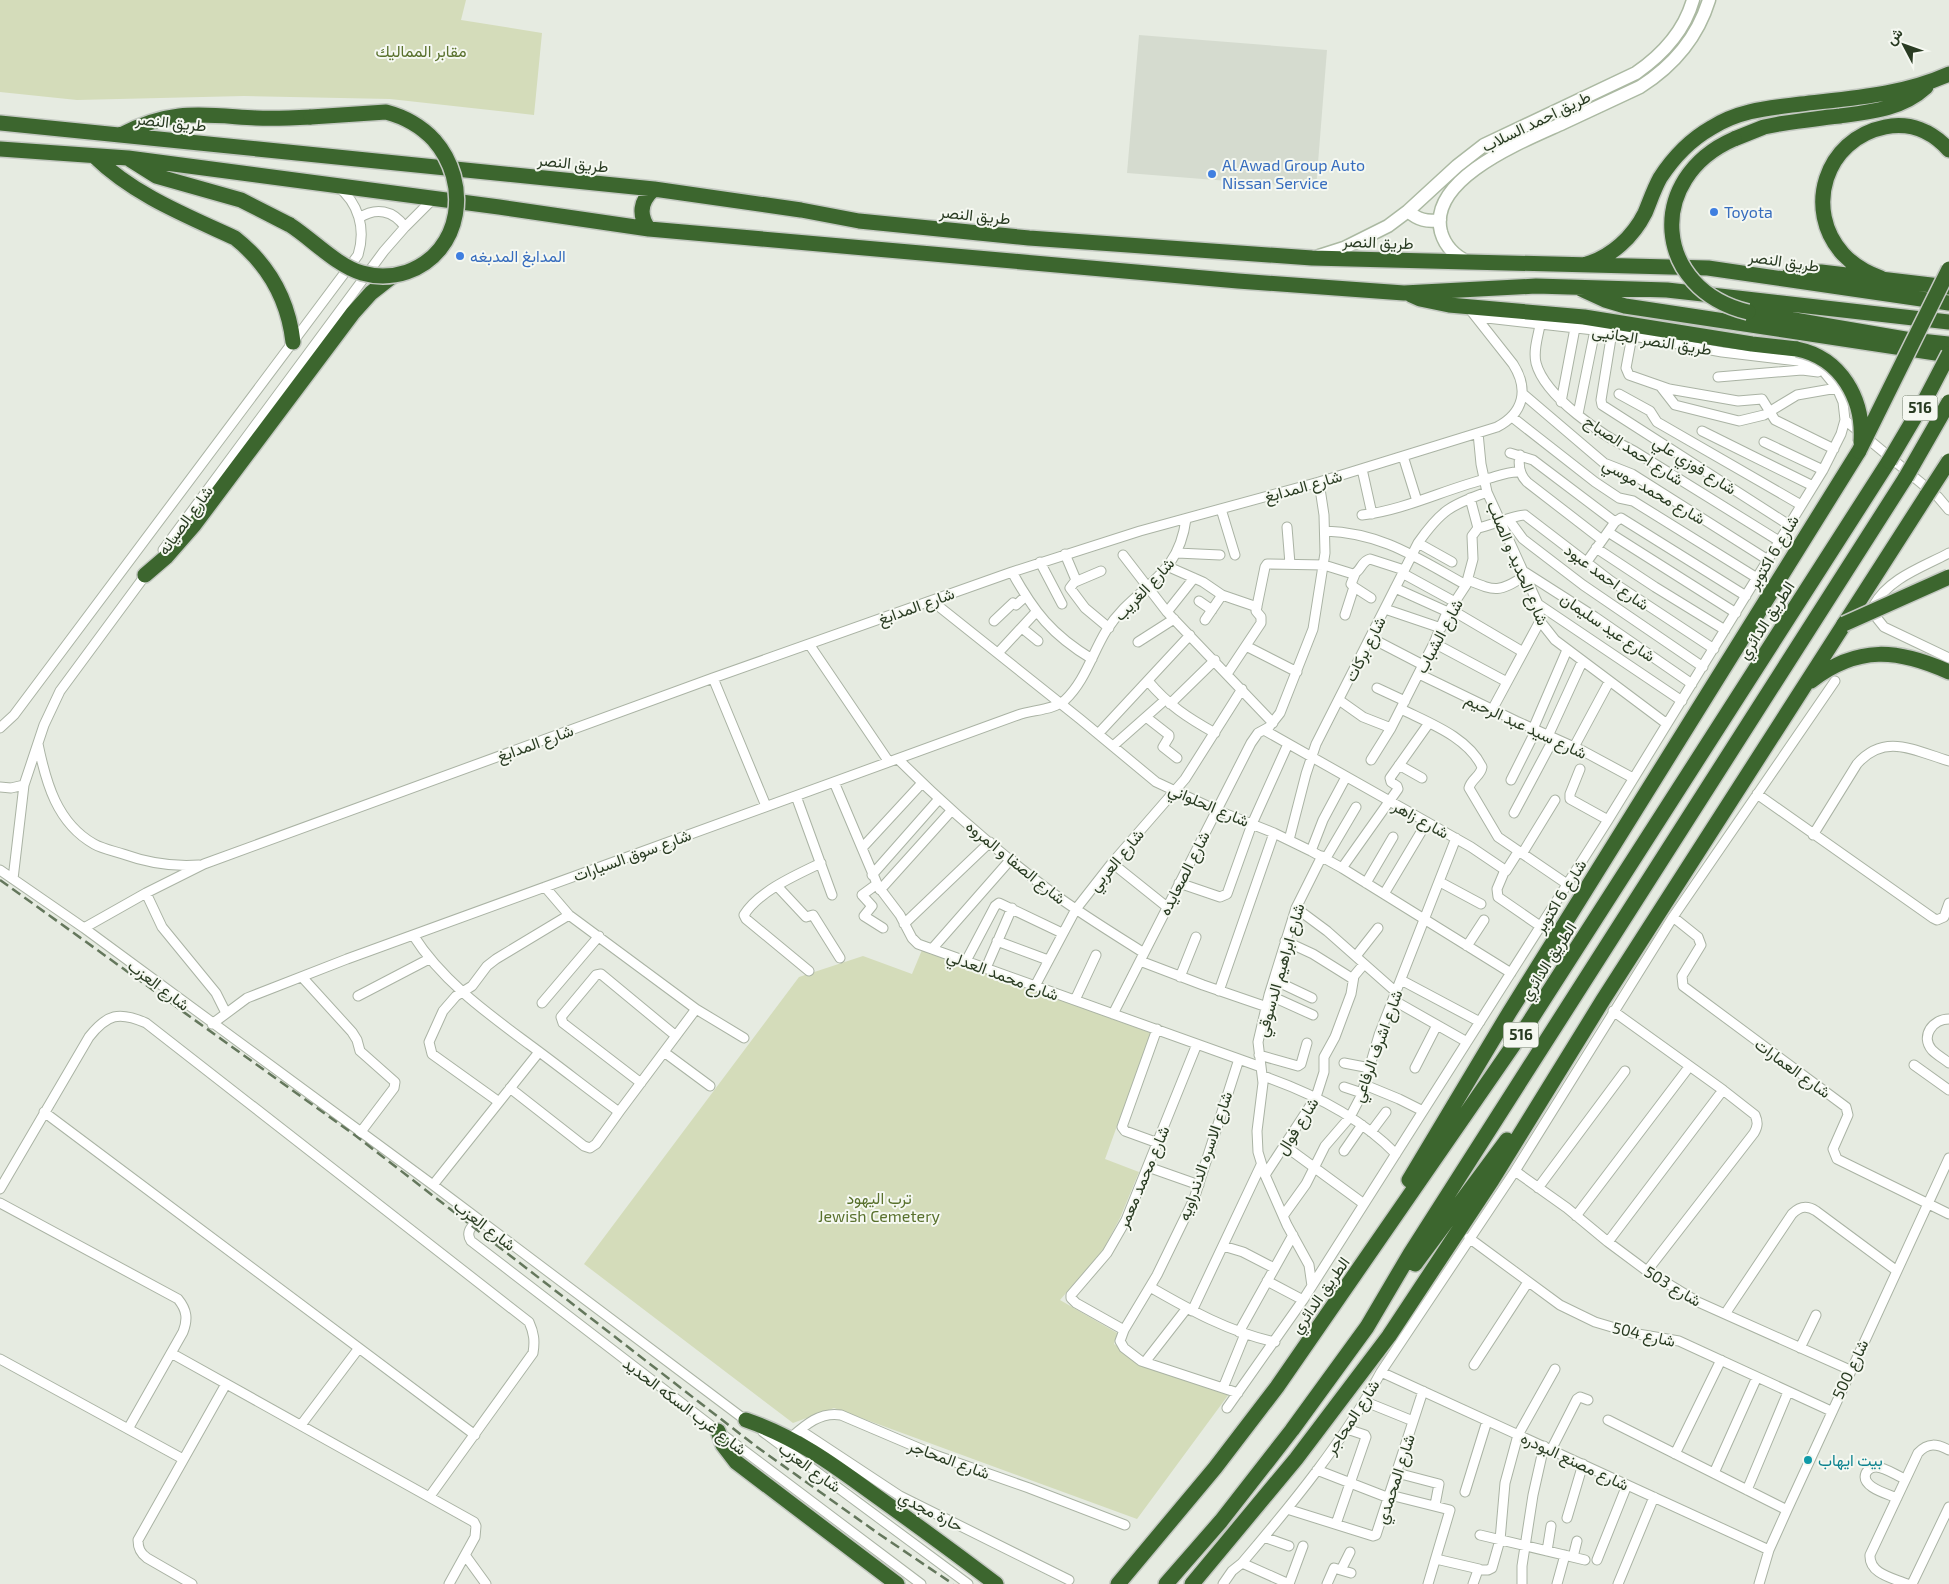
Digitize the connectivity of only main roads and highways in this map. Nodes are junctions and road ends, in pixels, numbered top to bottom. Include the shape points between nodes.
1 (1949, 74) edge
2 (1933, 81) junction
3 (0, 123) edge
4 (121, 135) junction
5 (0, 149) edge
6 (1949, 150) edge
7 (94, 156) junction
8 (128, 158) junction
9 (654, 189) junction
10 (649, 230) junction
11 (1582, 266) junction
12 (1949, 269) edge
13 (394, 275) junction
14 (1778, 278) junction
15 (1881, 278) junction
16 (1578, 287) junction
17 (1949, 287) edge
18 (1404, 293) junction
19 (1949, 303) edge
20 (1949, 322) edge
21 (293, 342) road end
22 (1949, 344) edge
23 (1949, 354) edge
24 (1949, 402) edge
25 (1859, 451) junction
26 (1949, 461) edge
27 (145, 575) road end
28 (1949, 577) edge
29 (1844, 624) junction
30 (1949, 672) edge
31 (1801, 690) junction
32 (1548, 1089) junction
33 (1335, 1304) junction
34 (1367, 1327) junction
35 (746, 1420) road end
36 (718, 1431) road end
37 (1151, 1547) junction
38 (898, 1584) edge
39 (996, 1584) edge
40 (1104, 1584) edge
41 (1118, 1584) edge
42 (1166, 1584) edge
43 (1192, 1584) edge

1 - 2 highway
2 - 11 highway via 1883,95 1752,110 1724,120 1688,144 1670,165 1628,238 1612,252
2 - 22 highway, bridge via 1918,95 1888,108 1779,124 1716,147 1692,168 1679,188 1672,209 1672,230 1679,258 1688,275 1709,295 1727,305 1748,312
3 - 4 highway, طريق النصر
4 - 9 highway, طريق النصر
4 - 13 highway, bridge via 159,119 187,114 258,118 386,112 412,122 426,132 448,160 454,175 457,212 443,245 430,259 413,270
5 - 7 highway
6 - 15 highway via 1924,130 1913,126 1890,126 1865,132 1836,157 1824,197 1828,227 1834,241 1854,265
7 - 8 highway
7 - 21 highway via 142,193 235,238 245,246 278,288 288,314
8 - 10 highway
8 - 13 highway, bridge via 156,176 241,200 290,224 345,266 369,275
9 - 10 highway via 642,208 644,223
9 - 11 highway, طريق النصر via 859,221 1030,238 1312,258
10 - 18 highway
11 - 14 highway, طريق النصر via 1708,268
12 - 25 highway, bridge
13 - 27 highway via 353,313 186,536
14 - 15 highway via 1820,272
14 - 19 highway, طريق النصر
15 - 17 highway
16 - 18 highway
16 - 20 highway via 1667,290
16 - 23 highway via 1625,306
18 - 25 highway, bridge via 1473,312 1501,309 1610,320 1816,354 1840,373 1853,395 1860,420
23 - 33 highway, الطريق الدائري / 516, bridge via 1889,462 1528,1024
24 - 34 highway, 516, bridge via 1906,476
25 - 33 highway via 1509,1013
26 - 29 highway, bridge
28 - 29 highway, bridge
29 - 31 highway
30 - 31 highway via 1912,657 1876,654 1835,666
31 - 32 highway
32 - 34 highway
32 - 43 highway via 1389,1336 1296,1459
33 - 37 highway, الطريق الدائري / 516 via 1266,1402
34 - 42 highway, 516 via 1292,1430
35 - 39 highway via 790,1438 822,1457
36 - 38 highway via 722,1445 736,1462
37 - 40 highway
37 - 41 highway, الطريق الدائري / 516

